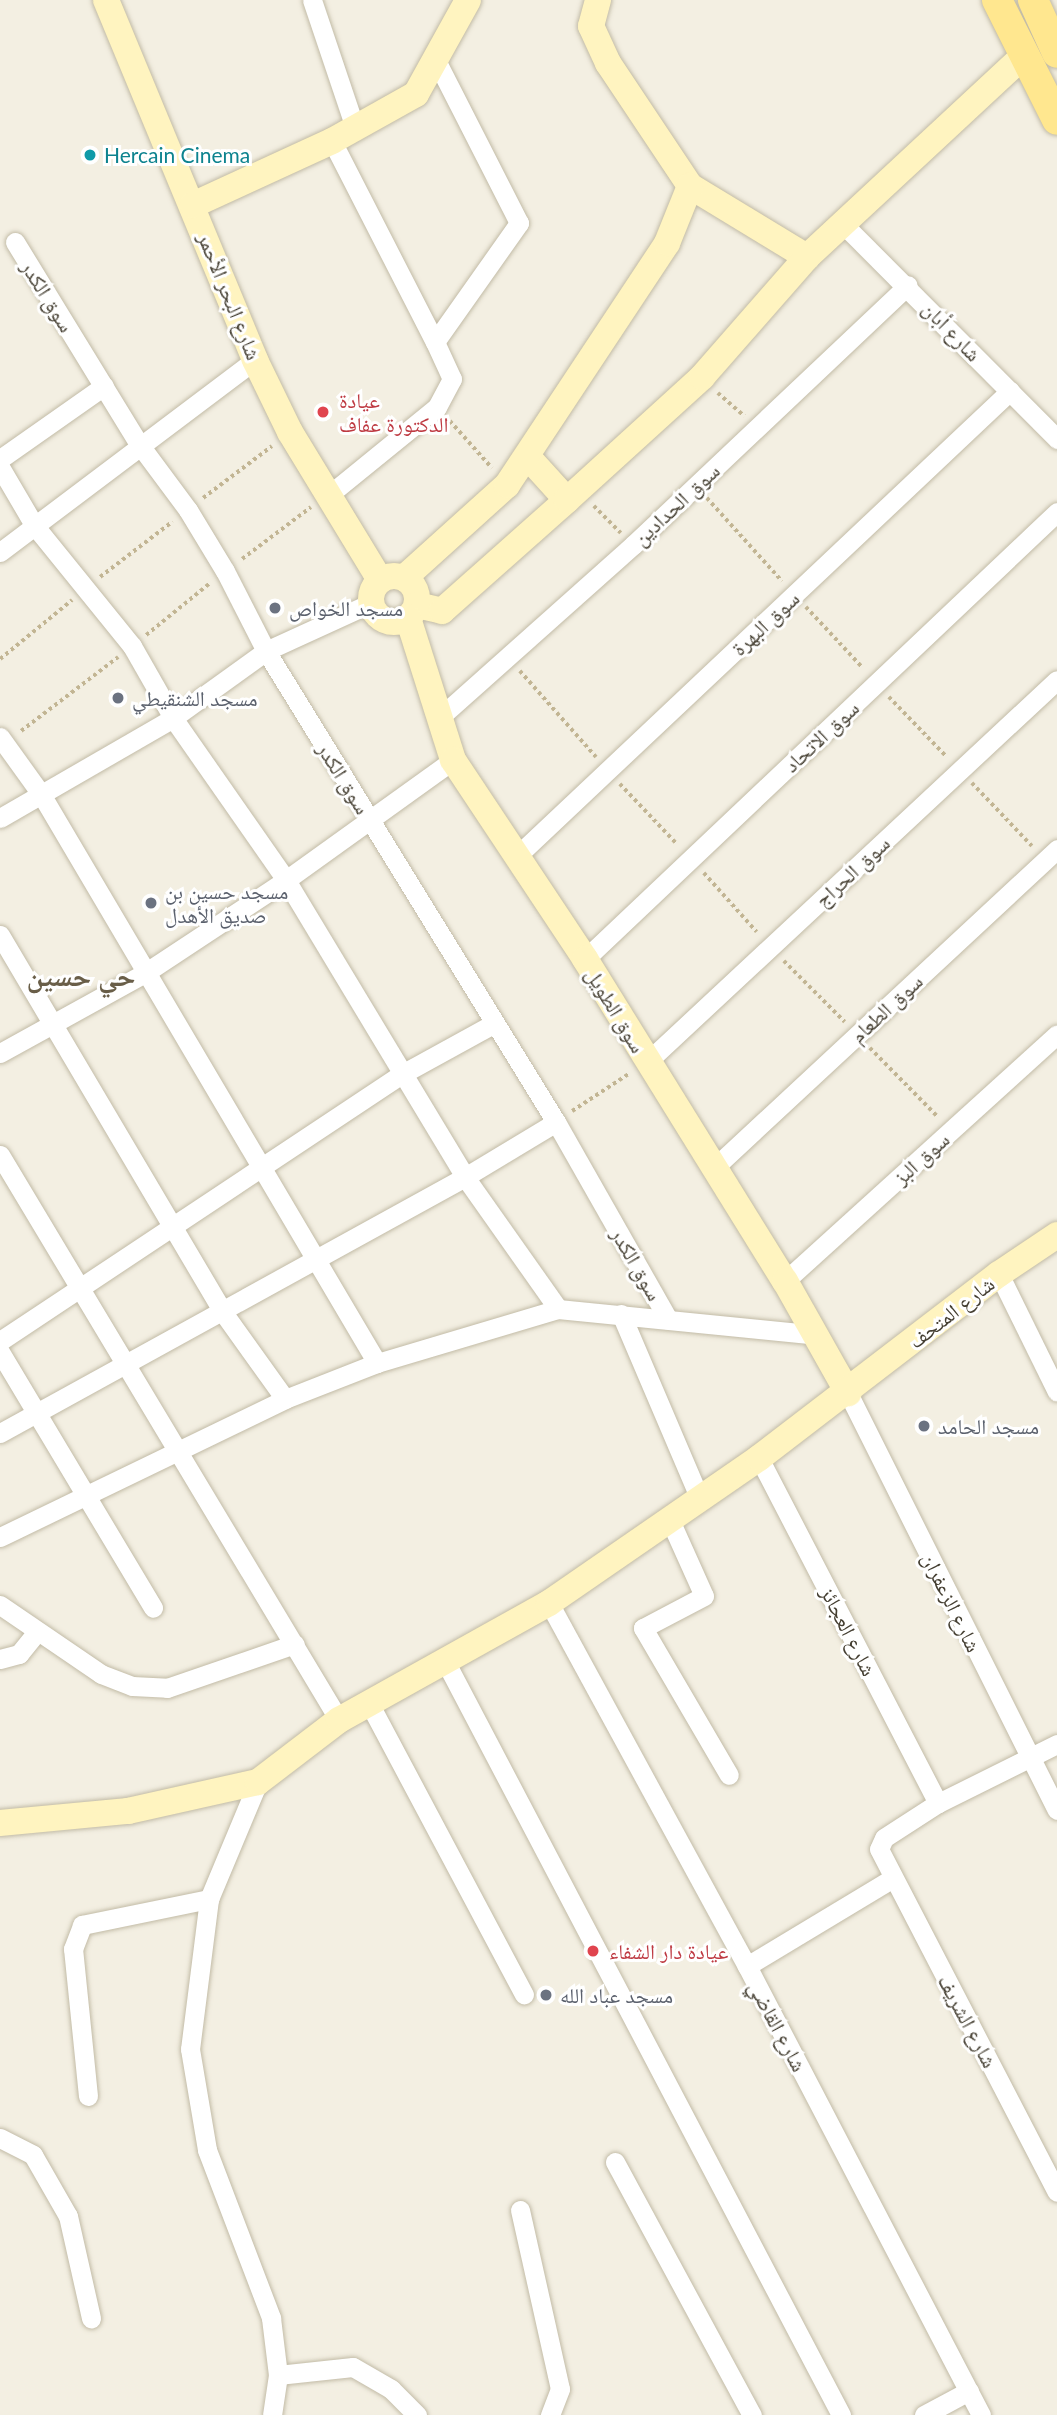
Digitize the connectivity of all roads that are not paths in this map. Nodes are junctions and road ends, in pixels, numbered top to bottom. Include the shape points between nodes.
1 (106, 0) edge
2 (312, 0) edge
3 (468, 0) edge
4 (598, 0) edge
5 (997, 0) edge
6 (1033, 0) edge
7 (1054, 47) edge
8 (1024, 55) junction
9 (436, 60) junction
10 (1057, 120) edge
11 (355, 128) junction
12 (332, 141) junction
13 (690, 186) junction
14 (193, 205) junction
15 (845, 226) junction
16 (15, 242) dead end
17 (807, 257) junction
18 (908, 285) junction
19 (435, 342) junction
20 (255, 360) junction
21 (104, 386) junction
22 (1010, 391) junction
23 (1057, 439) edge
24 (139, 444) junction
25 (527, 456) junction
26 (0, 459) edge
27 (0, 467) edge
28 (330, 494) junction
29 (573, 494) junction
30 (1057, 512) edge
31 (34, 525) junction
32 (0, 552) edge
33 (385, 587) junction
34 (413, 611) junction
35 (266, 652) junction
36 (1057, 680) edge
37 (440, 717) junction
38 (173, 718) junction
39 (3, 740) edge
40 (453, 760) junction
41 (41, 794) junction
42 (0, 818) edge
43 (369, 818) junction
44 (1057, 849) edge
45 (519, 854) junction
46 (286, 880) junction
47 (0, 935) edge
48 (586, 959) junction
49 (145, 973) junction
50 (55, 1022) junction
51 (493, 1024) junction
52 (1057, 1034) edge
53 (0, 1053) edge
54 (647, 1062) junction
55 (402, 1074) junction
56 (556, 1122) junction
57 (0, 1155) edge
58 (715, 1167) junction
59 (261, 1168) junction
60 (465, 1177) junction
61 (174, 1229) junction
62 (1057, 1235) edge
63 (314, 1260) junction
64 (999, 1274) junction
65 (785, 1281) junction
66 (79, 1289) junction
67 (558, 1309) junction
68 (222, 1311) junction
69 (621, 1314) junction
70 (668, 1319) junction
71 (817, 1335) junction
72 (0, 1341) edge
73 (0, 1352) edge
74 (127, 1363) junction
75 (377, 1363) junction
76 (1057, 1392) edge
77 (848, 1393) junction
78 (285, 1399) junction
79 (37, 1412) junction
80 (0, 1433) edge
81 (181, 1452) junction
82 (759, 1458) junction
83 (89, 1497) junction
84 (699, 1497) junction
85 (669, 1518) junction
86 (0, 1537) edge
87 (549, 1603) junction
88 (0, 1605) edge
89 (153, 1608) dead end
90 (36, 1633) junction
91 (295, 1644) junction
92 (0, 1659) edge
93 (444, 1659) junction
94 (369, 1703) junction
95 (339, 1720) junction
96 (1057, 1744) edge
97 (1031, 1760) junction
98 (729, 1775) dead end
99 (258, 1782) junction
100 (938, 1803) junction
101 (1057, 1811) edge
102 (0, 1823) edge
103 (893, 1878) junction
104 (209, 1899) junction
105 (747, 1966) junction
106 (524, 1994) dead end
107 (88, 2096) dead end
108 (0, 2138) edge
109 (615, 2162) dead end
110 (1057, 2192) edge
111 (520, 2210) dead end
112 (91, 2318) dead end
113 (278, 2375) junction
114 (969, 2391) junction
115 (272, 2415) edge
116 (417, 2415) edge
117 (550, 2415) edge
118 (752, 2415) edge
119 (841, 2415) edge
120 (924, 2415) edge
121 (981, 2415) edge

1 - 14 street, شارع البحر الأحمر
2 - 11 street
3 - 9 street
4 - 13 street via 591,26 608,63
5 - 8 main road
6 - 7 main road
7 - 8 main road
8 - 10 main road
8 - 15 street
9 - 11 street via 416,94
9 - 19 street via 519,222
11 - 12 street
12 - 14 street
12 - 19 street
13 - 17 street
13 - 25 street via 667,243
14 - 20 street, شارع البحر الأحمر
15 - 17 street
15 - 18 street, شارع أبان
16 - 21 street, سوق الكدر
17 - 29 street via 702,377
18 - 22 street, شارع أبان
18 - 37 street, سوق الحدادين via 633,545
19 - 28 street via 452,379 437,407
20 - 24 street
20 - 28 street, شارع البحر الأحمر via 290,432
21 - 24 street, سوق الكدر
21 - 26 street
22 - 23 street, شارع أبان
22 - 45 street, سوق البهرة
24 - 31 street
24 - 35 street, سوق الكدر via 188,510
25 - 29 street
25 - 33 street via 507,485
27 - 31 street
28 - 33 street, شارع البحر الأحمر
29 - 34 street via 442,611
30 - 48 street, سوق الاتحاد
31 - 32 street
31 - 38 street via 132,646
33 - 34 street, شارع البحر الأحمر via 415,589
33 - 34 street via 385,621
33 - 35 street
34 - 37 street, سوق الطويل
35 - 38 street
35 - 43 street, سوق الكدر
36 - 54 street, سوق الحراج
37 - 40 street, سوق الطويل
38 - 41 street
38 - 46 street
39 - 41 street
40 - 43 street
40 - 45 street, سوق الطويل
41 - 42 street
41 - 49 street
43 - 46 street
43 - 51 street, سوق الكدر
44 - 58 street, سوق الطعام
45 - 48 street, سوق الطويل
46 - 49 street
46 - 55 street
47 - 50 street
48 - 54 street, سوق الطويل
49 - 50 street
49 - 59 street
50 - 53 street
50 - 61 street
51 - 55 street
51 - 56 street, سوق الكدر
52 - 65 street, سوق البز
54 - 58 street, سوق الطويل
55 - 59 street
55 - 60 street
56 - 60 street
56 - 70 street, سوق الكدر
57 - 66 street
58 - 65 street, سوق الطويل
59 - 61 street
59 - 63 street
60 - 63 street
60 - 67 street
61 - 66 street
61 - 68 street
62 - 64 street, شارع المتحف
63 - 68 street
63 - 75 street
64 - 76 street
64 - 77 street, شارع المتحف
65 - 71 street, سوق الطويل
66 - 72 street
66 - 74 street
67 - 69 street
67 - 75 street
68 - 74 street
68 - 78 street
69 - 70 street
69 - 84 street
70 - 71 street
71 - 77 street, سوق الطويل
73 - 79 street
74 - 79 street
74 - 81 street
75 - 78 street
77 - 82 street, شارع المتحف
77 - 97 street, شارع الزعفران
78 - 81 street
79 - 80 street
79 - 83 street
81 - 83 street
81 - 91 street
82 - 84 street, شارع المتحف
82 - 100 street, شارع العجائز
83 - 86 street
83 - 89 street
84 - 85 street, شارع المتحف
85 - 87 street, شارع المتحف
85 - 98 street via 704,1596 643,1628
87 - 93 street, شارع المتحف
87 - 105 street, شارع القاضي
88 - 90 street
90 - 91 street via 101,1674 132,1686 167,1689
90 - 92 street via 19,1654
91 - 95 street
93 - 94 street, شارع المتحف
93 - 119 street
94 - 95 street, شارع المتحف
94 - 106 street
95 - 99 street, شارع المتحف
96 - 97 street
97 - 100 street
97 - 101 street, شارع الزعفران
99 - 102 street via 128,1811
99 - 104 street
100 - 103 street, شارع الشريف via 884,1838 879,1849
103 - 105 street
103 - 110 street, شارع الشريف
104 - 107 street via 82,1925 73,1949
104 - 113 street via 190,2049 207,2150 271,2318
105 - 114 street, شارع القاضي
108 - 112 street via 33,2155 68,2216
109 - 118 street
111 - 117 street via 560,2389
113 - 115 street
113 - 116 street via 353,2367 391,2389
114 - 120 street
114 - 121 street, شارع القاضي

